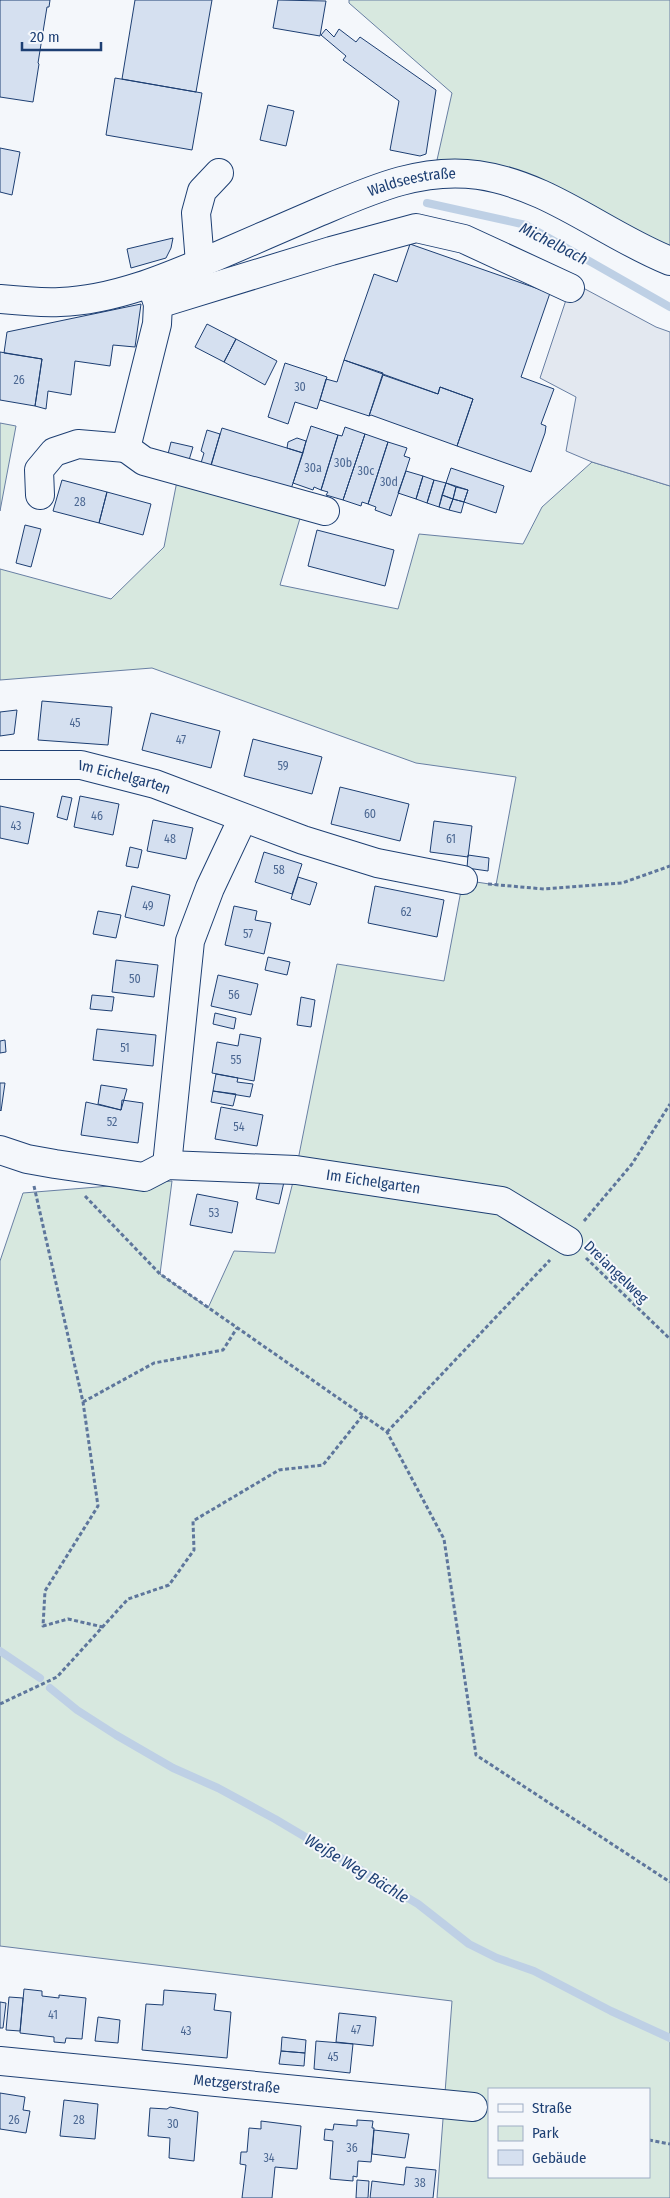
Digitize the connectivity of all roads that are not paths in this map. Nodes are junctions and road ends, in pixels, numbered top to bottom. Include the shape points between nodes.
1 (219, 173) dead end
2 (670, 261) edge
3 (200, 263) junction
4 (570, 288) dead end
5 (154, 293) junction
6 (0, 299) edge
7 (126, 448) junction
8 (40, 495) dead end
9 (325, 511) dead end
10 (0, 765) edge
11 (243, 818) junction
12 (462, 880) road end
13 (0, 1150) edge
14 (167, 1165) junction
15 (568, 1241) road end
16 (0, 2061) edge
17 (473, 2107) dead end

1 - 3 street via 202,191 196,213
2 - 3 street, Waldseestraße via 644,251 521,185 453,172 420,175 380,188
3 - 5 street, Waldseestraße
4 - 5 street via 464,239 416,228
5 - 6 street, Waldseestraße via 62,302
5 - 7 street via 157,324
7 - 8 street via 78,444 54,452 39,470
7 - 9 street via 144,462
10 - 11 street, Im Eichelgarten via 82,765 156,784
11 - 12 street, Im Eichelgarten via 377,863
11 - 14 street via 210,888 190,941
13 - 14 street, Im Eichelgarten via 27,1159 144,1177
14 - 15 street, Im Eichelgarten via 296,1170 502,1201
16 - 17 street, Metzgerstraße

